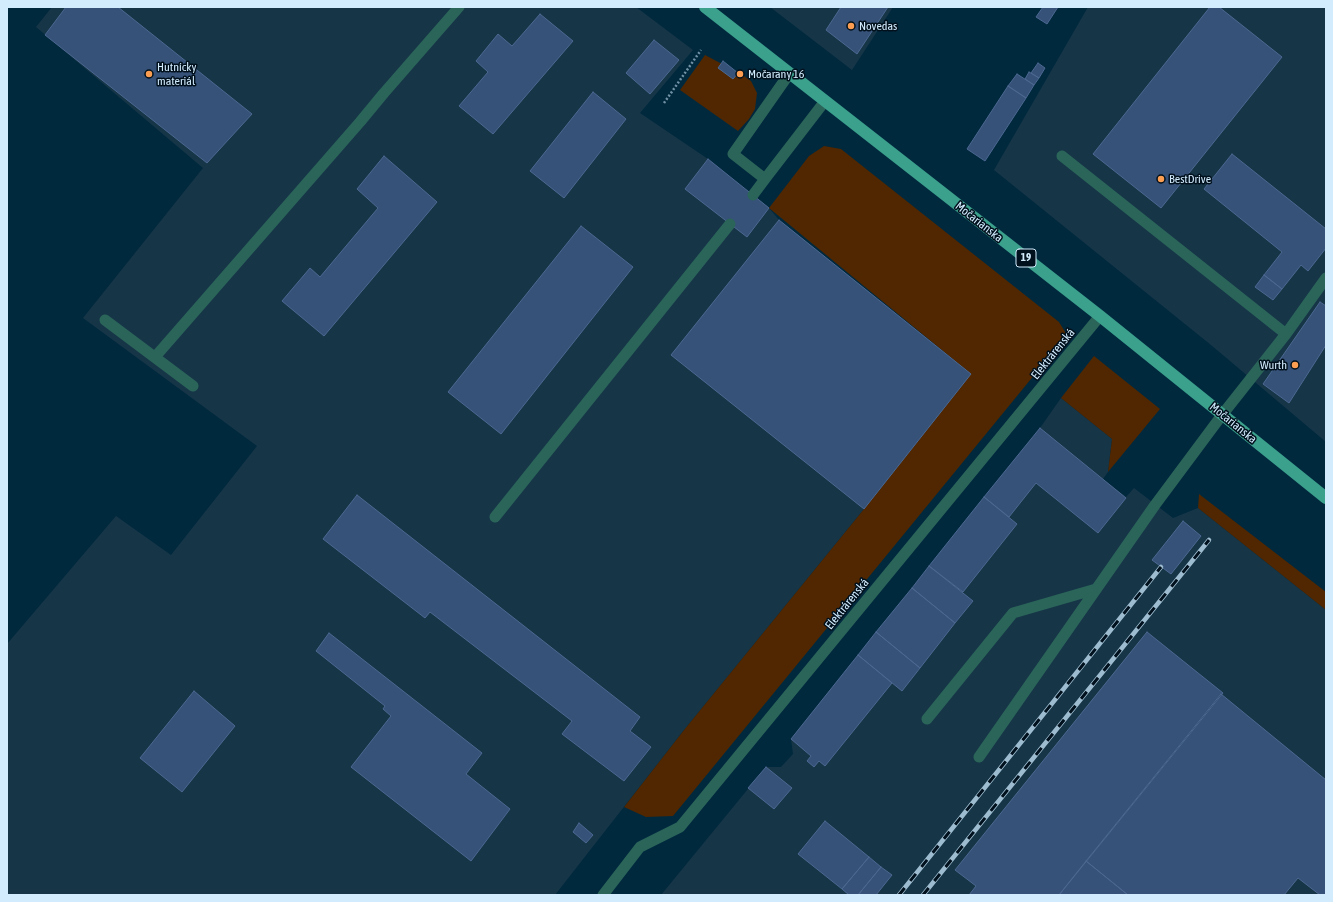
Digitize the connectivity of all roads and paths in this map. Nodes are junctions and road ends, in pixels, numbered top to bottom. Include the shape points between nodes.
1 (459, 7) edge
2 (705, 7) edge
3 (701, 50) dead end
4 (789, 74) junction
5 (825, 101) junction
6 (664, 103) dead end
7 (1062, 156) dead end
8 (765, 179) junction
9 (754, 195) dead end
10 (730, 224) dead end
11 (1326, 278) edge
12 (1100, 316) junction
13 (105, 320) dead end
14 (1286, 334) junction
15 (155, 357) junction
16 (194, 386) dead end
17 (1222, 415) junction
18 (1326, 498) edge
19 (495, 516) dead end
20 (1096, 589) junction
21 (927, 719) dead end
22 (979, 757) dead end
23 (603, 895) edge

1 - 15 lane
2 - 4 main road, Močarianska / 19
3 - 6 path
4 - 5 main road, Močarianska / 19
4 - 8 lane via 733,154
5 - 8 lane
5 - 12 main road, Močarianska / 19
7 - 14 lane
8 - 9 lane
10 - 19 lane
11 - 14 lane
12 - 17 main road, Močarianska / 19
12 - 23 lane, Elektrárenská via 680,827 640,847
13 - 15 lane
14 - 17 lane
15 - 16 lane
17 - 18 main road, Močarianska / 19
17 - 20 lane
20 - 21 lane via 1013,613
20 - 22 lane

